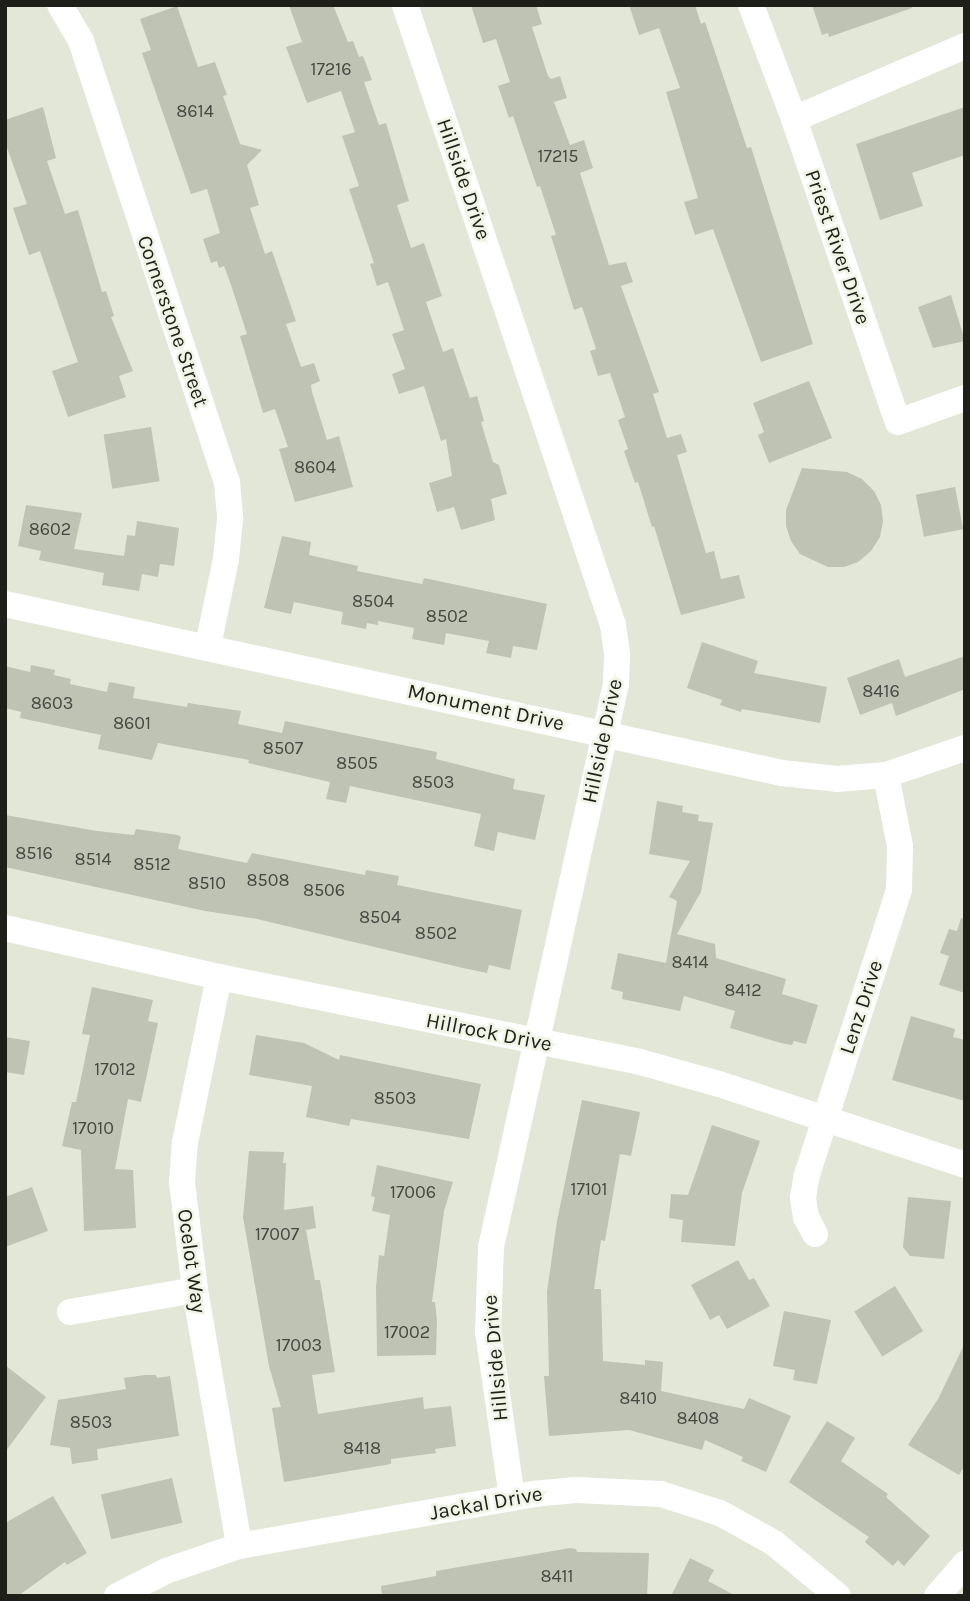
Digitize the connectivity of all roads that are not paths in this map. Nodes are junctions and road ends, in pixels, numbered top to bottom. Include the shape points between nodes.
1 (60, 5) edge
2 (405, 5) edge
3 (751, 5) edge
4 (965, 46) edge
5 (794, 119) junction
6 (965, 398) edge
7 (5, 604) edge
8 (208, 646) junction
9 (605, 733) junction
10 (965, 748) edge
11 (886, 775) junction
12 (5, 928) edge
13 (219, 977) junction
14 (534, 1041) junction
15 (825, 1120) junction
16 (965, 1165) edge
17 (815, 1234) dead end
18 (195, 1290) junction
19 (70, 1312) dead end
20 (512, 1498) junction
21 (239, 1546) junction
22 (965, 1564) edge
23 (117, 1596) edge
24 (838, 1596) edge
25 (937, 1596) edge

1 - 8 street, Cornerstone Street via 80,41 227,482 226,559
2 - 9 street, Hillside Drive via 613,625 616,684
3 - 5 street, Priest River Drive
4 - 5 street
5 - 6 street, Priest River Drive via 898,422
7 - 8 street, Monument Drive
8 - 9 street, Monument Drive
9 - 11 street, Monument Drive via 782,773 837,779
9 - 14 street, Hillside Drive
10 - 11 street, Monument Drive
11 - 15 street, Lenz Drive via 900,846 899,890
12 - 13 street, Hillrock Drive
13 - 14 street, Hillrock Drive
13 - 18 street, Ocelot Way via 184,1156 185,1223
14 - 15 street, Hillrock Drive via 640,1062
14 - 20 street, Hillside Drive via 491,1247 488,1289 495,1395
15 - 16 street, Hillrock Drive
15 - 17 street, Lenz Drive via 803,1198
18 - 19 street
18 - 21 street, Ocelot Way
20 - 21 street, Jackal Drive
20 - 24 street, Jackal Drive via 618,1490 681,1499 758,1532
21 - 23 street, Jackal Drive via 166,1571
22 - 25 street

